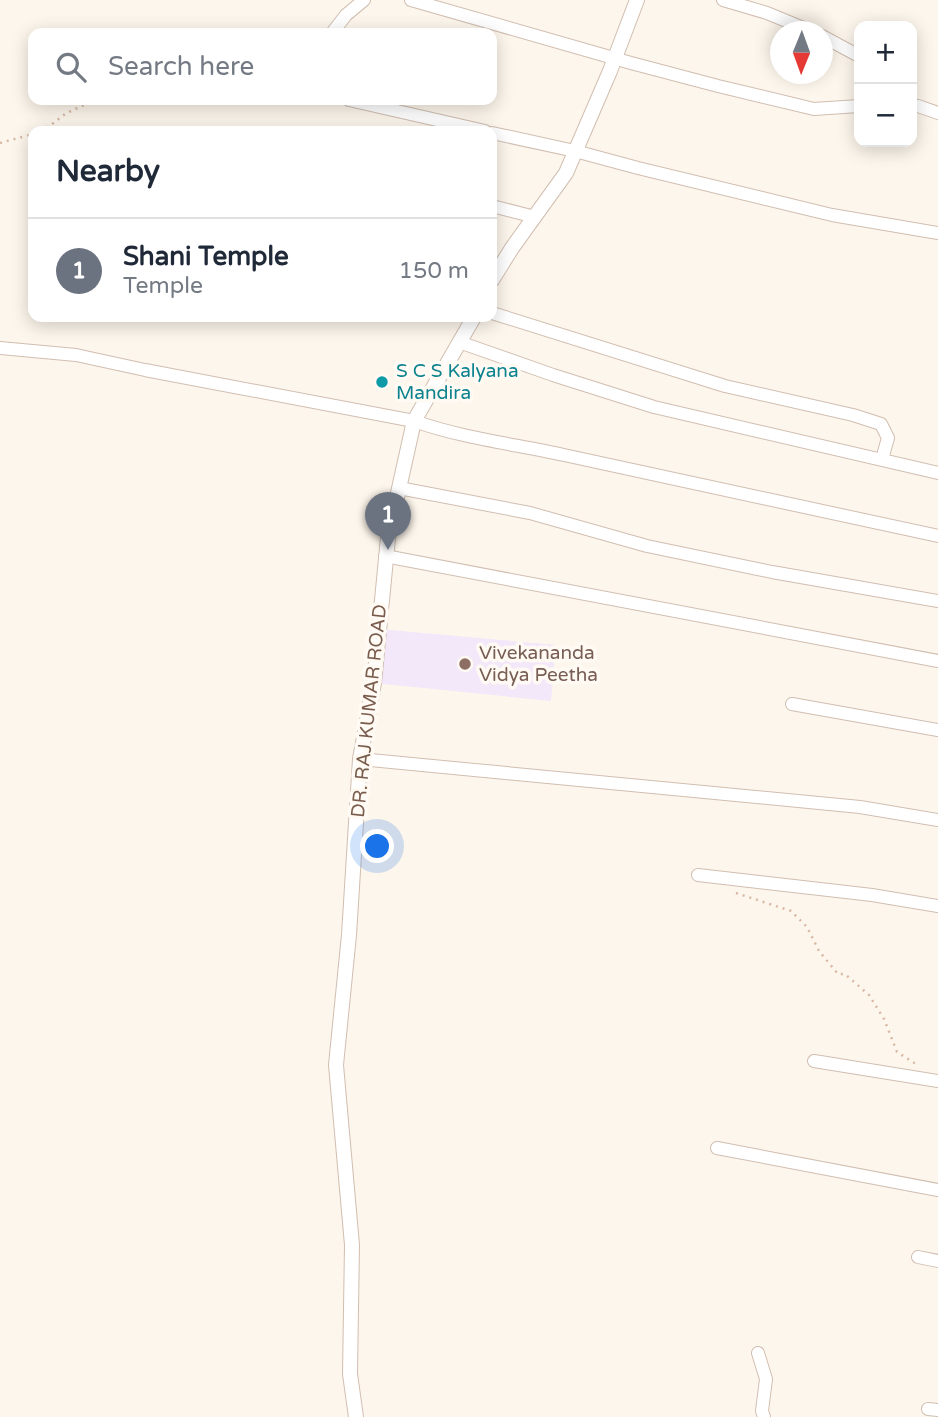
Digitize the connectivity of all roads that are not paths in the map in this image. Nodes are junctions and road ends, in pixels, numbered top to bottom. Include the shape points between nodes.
1 (364, 0) edge
2 (411, 0) edge
3 (637, 0) edge
4 (723, 0) edge
5 (786, 21) edge
6 (336, 28) edge
7 (833, 42) edge
8 (854, 53) edge
9 (615, 58) junction
10 (917, 104) edge
11 (371, 105) edge
12 (854, 106) edge
13 (938, 113) edge
14 (463, 126) edge
15 (497, 134) edge
16 (575, 151) junction
17 (497, 207) edge
18 (535, 217) junction
19 (938, 233) edge
20 (497, 270) edge
21 (497, 315) edge
22 (471, 322) edge
23 (460, 342) junction
24 (0, 348) edge
25 (414, 421) junction
26 (882, 460) junction
27 (938, 473) edge
28 (399, 488) junction
29 (938, 536) edge
30 (385, 556) junction
31 (938, 601) edge
32 (938, 661) edge
33 (792, 704) dead end
34 (938, 730) edge
35 (360, 759) junction
36 (938, 820) edge
37 (698, 875) dead end
38 (938, 906) edge
39 (814, 1060) dead end
40 (933, 1081) edge
41 (717, 1148) dead end
42 (938, 1190) edge
43 (918, 1257) dead end
44 (938, 1261) edge
45 (758, 1353) dead end
46 (356, 1417) edge
47 (764, 1417) edge

1 - 6 street
2 - 9 street
3 - 9 street
4 - 5 street
7 - 8 street
9 - 12 street via 814,109
9 - 16 street
10 - 13 street
11 - 14 street
15 - 16 street
16 - 18 street via 566,173
16 - 19 street via 832,215
17 - 18 street
18 - 20 street
21 - 26 street via 725,386 881,424 888,438
22 - 23 street, DR. RAJ KUMAR ROAD
23 - 25 street, DR. RAJ KUMAR ROAD
23 - 26 street via 654,407
24 - 25 street via 76,355
25 - 28 street, DR. RAJ KUMAR ROAD
25 - 29 street
26 - 27 street
28 - 30 street, DR. RAJ KUMAR ROAD
28 - 31 street via 530,513 772,572
30 - 32 street
30 - 35 street, DR. RAJ KUMAR ROAD via 374,683
33 - 34 street
35 - 36 street via 860,807
35 - 46 street, DR. RAJ KUMAR ROAD via 335,1065 352,1245 350,1374
37 - 38 street
39 - 40 street
41 - 42 street
43 - 44 street
45 - 47 street via 766,1379

